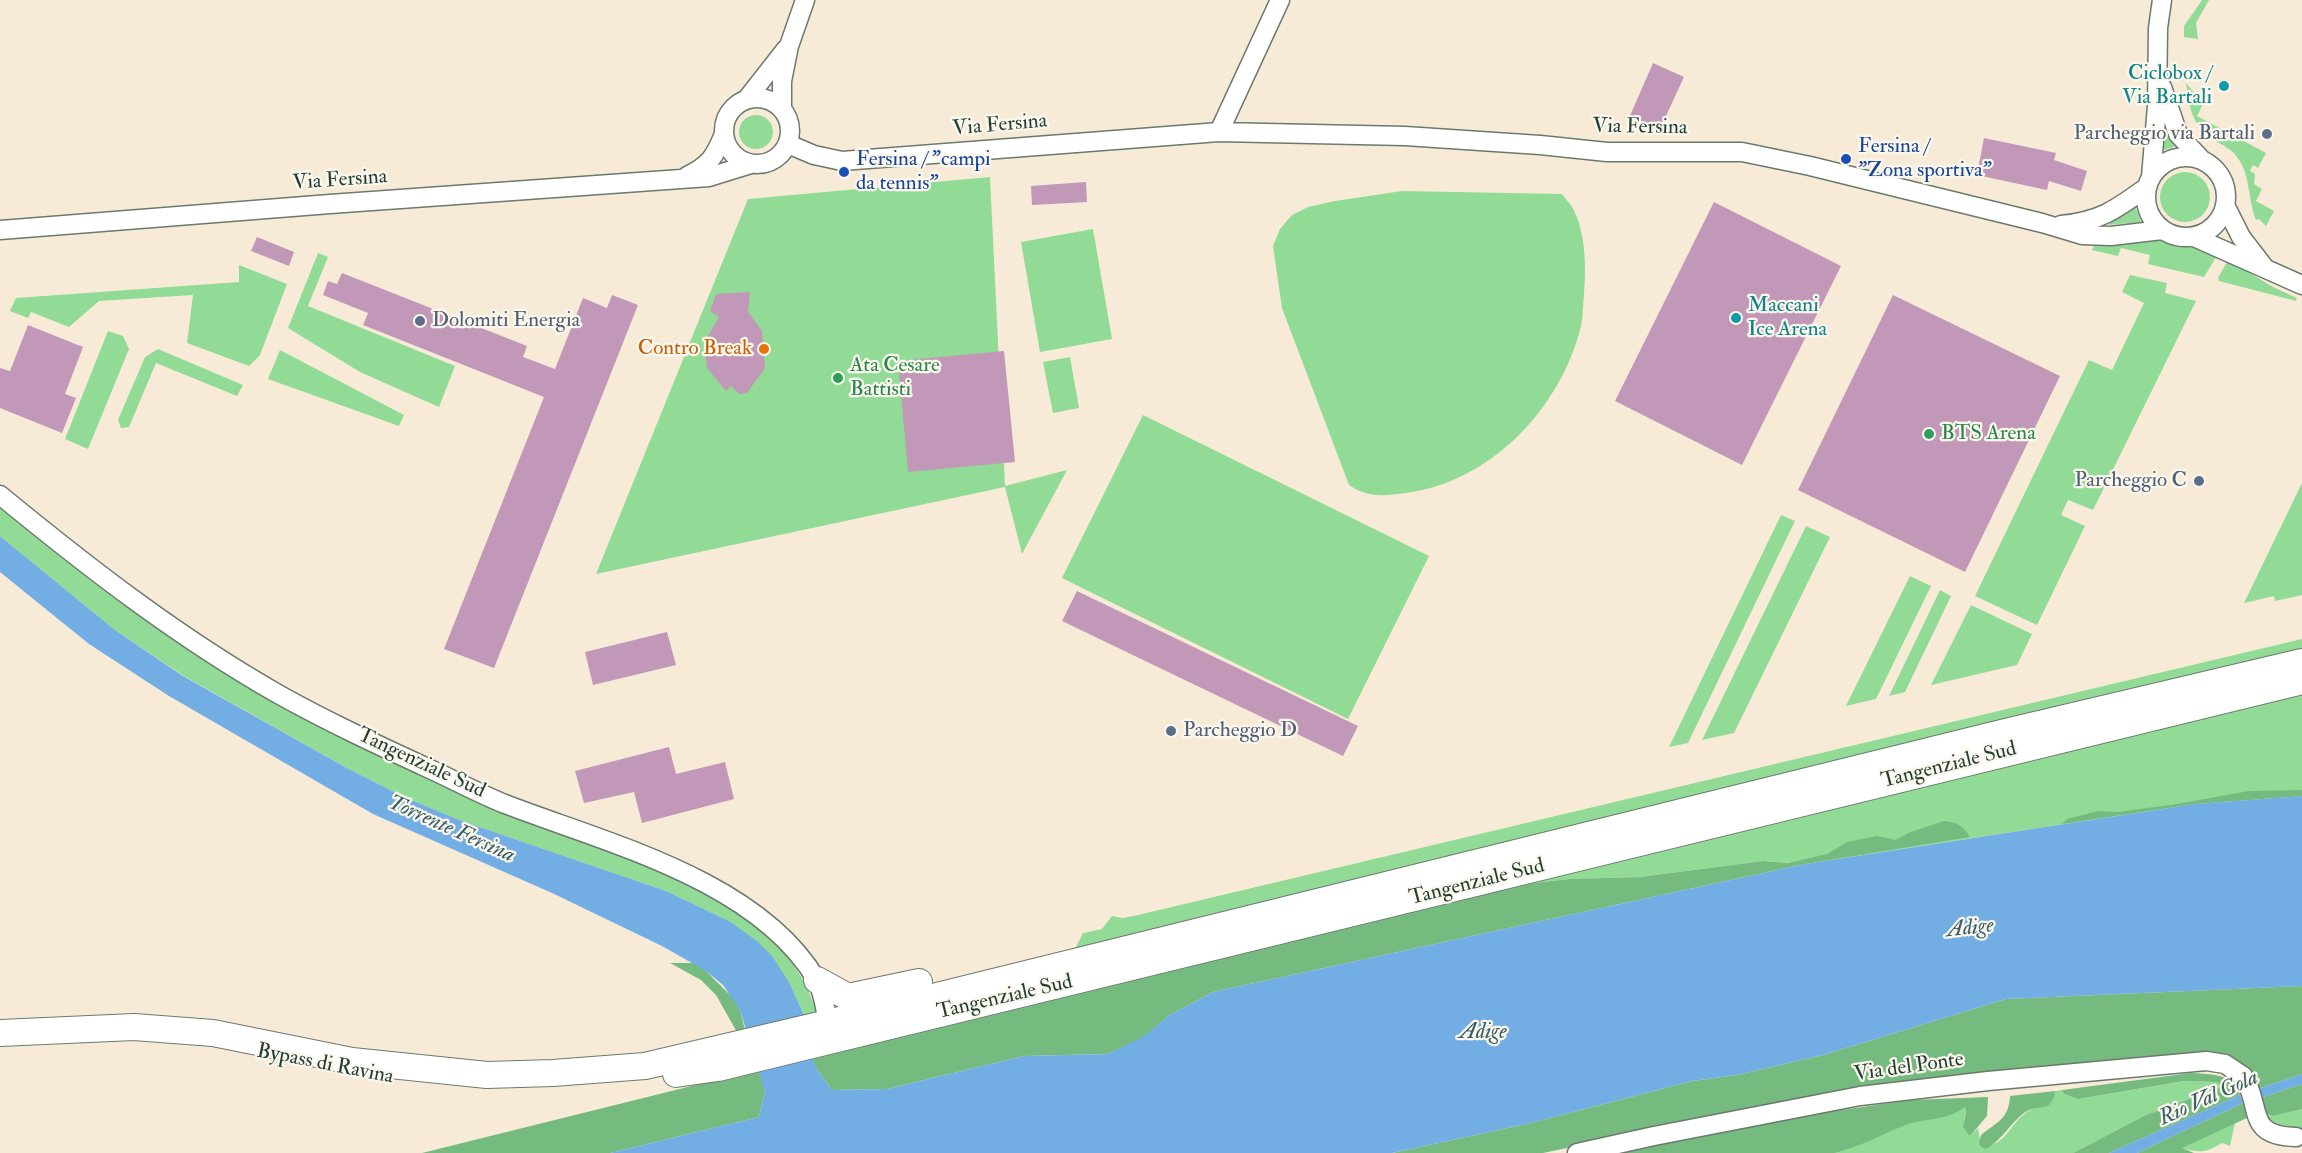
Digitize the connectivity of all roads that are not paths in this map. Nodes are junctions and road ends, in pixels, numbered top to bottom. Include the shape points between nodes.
1 (805, 0) edge
2 (1280, 0) edge
3 (2162, 0) edge
4 (789, 46) junction
5 (2158, 73) junction
6 (746, 100) junction
7 (782, 109) junction
8 (1219, 132) junction
9 (724, 134) junction
10 (788, 144) junction
11 (2202, 160) junction
12 (751, 164) junction
13 (683, 178) junction
14 (2149, 182) junction
15 (2225, 205) junction
16 (2053, 225) junction
17 (0, 230) edge
18 (2162, 230) junction
19 (2194, 237) junction
20 (2265, 268) junction
21 (2302, 285) edge
22 (0, 495) edge
23 (2302, 662) edge
24 (2302, 681) edge
25 (1071, 962) junction
26 (817, 980) junction
27 (824, 1029) junction
28 (0, 1033) edge
29 (0, 1045) edge
30 (647, 1072) junction
31 (2296, 1137) dead end
32 (1577, 1153) edge

1 - 4 street, Via Fersina
2 - 8 street
3 - 5 street
4 - 6 street, Via Fersina
4 - 7 street, Via Fersina via 782,81
5 - 11 street via 2178,134
5 - 14 street
6 - 7 street via 766,99
6 - 9 street, Via Fersina via 729,113
7 - 10 street, Via Fersina via 790,126
8 - 10 street, Via Fersina via 842,161
8 - 16 street, Via Fersina via 1405,136 1607,152 1742,152
9 - 12 street via 732,153
9 - 13 street, Via Fersina via 716,153 704,167
10 - 12 street, Via Fersina via 773,160
11 - 14 street via 2179,157 2168,161
11 - 15 street via 2219,174 2226,194
12 - 13 street, Via Fersina via 709,177
13 - 17 street, Via Fersina
14 - 16 street, Via Fersina via 2112,212 2086,222
14 - 18 street via 2148,211
15 - 19 street via 2214,225
15 - 20 street via 2241,237
16 - 18 street, Via Fersina via 2082,235
18 - 19 street
19 - 20 street
20 - 21 street
22 - 26 street, Tangenziale Sud via 149,613 231,667 372,743 504,803 588,833 713,886 761,919
23 - 25 highway, Tangenziale Sud
24 - 27 highway, Tangenziale Sud via 1175,958
25 - 26 highway via 1039,954 848,997
25 - 27 highway, Tangenziale Sud
26 - 27 street, Tangenziale Sud
27 - 30 highway, Tangenziale Sud via 742,1052 718,1068
28 - 30 highway, Bypass di Ravina via 134,1027 213,1033 352,1061 488,1075
29 - 30 highway, Bypass di Ravina via 126,1038 201,1042 351,1073 486,1090 557,1088
31 - 32 street, Via del Ponte via 2281,1137 2262,1127 2246,1080 2232,1067 2206,1061 1860,1096

